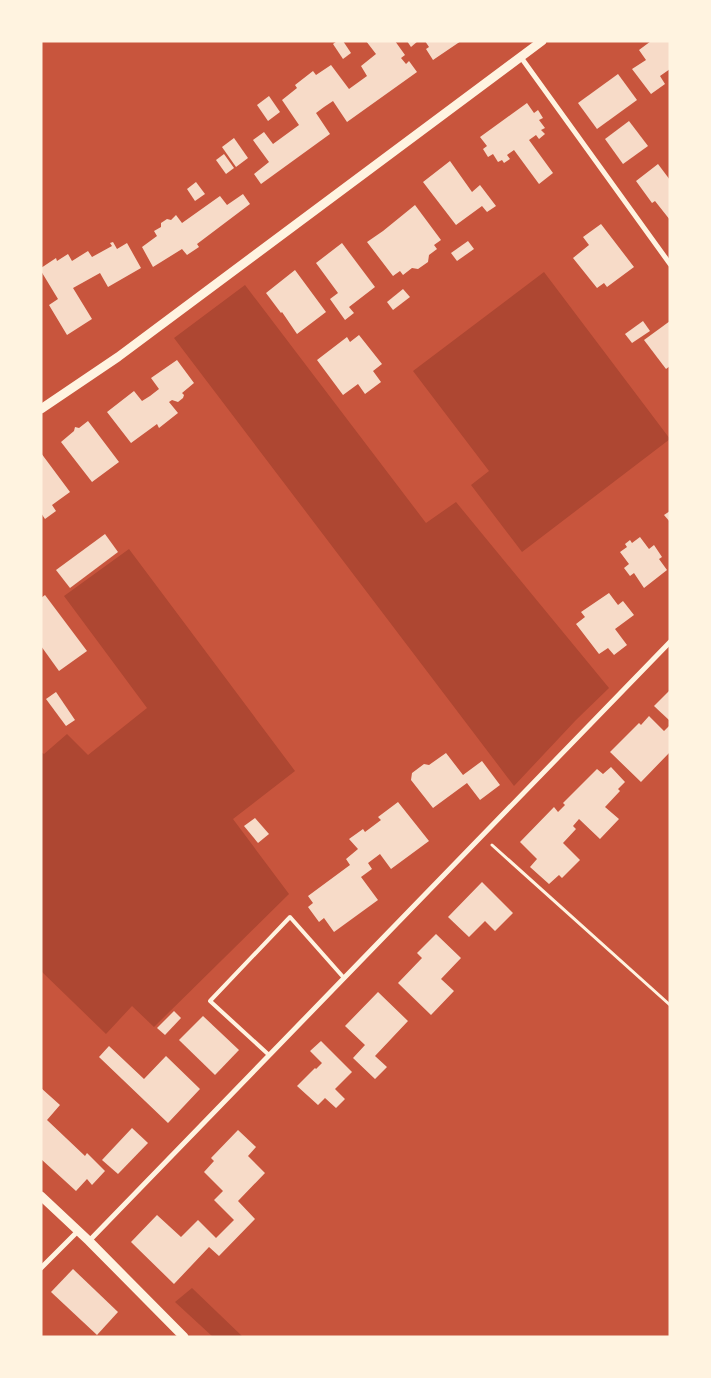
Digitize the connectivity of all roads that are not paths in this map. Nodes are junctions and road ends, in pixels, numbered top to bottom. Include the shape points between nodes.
1 (542, 41) edge
2 (520, 56) junction
3 (670, 264) edge
4 (41, 408) edge
5 (670, 642) edge
6 (344, 978) junction
7 (269, 1055) junction
8 (41, 1196) edge
9 (78, 1231) junction
10 (89, 1241) junction
11 (41, 1268) edge
12 (184, 1337) edge

1 - 2 street
2 - 3 street
2 - 4 street via 118,356
5 - 6 street
6 - 7 street
6 - 7 lane via 290,917 210,1001
7 - 10 street
8 - 9 street
9 - 10 street
9 - 11 street
10 - 12 street

